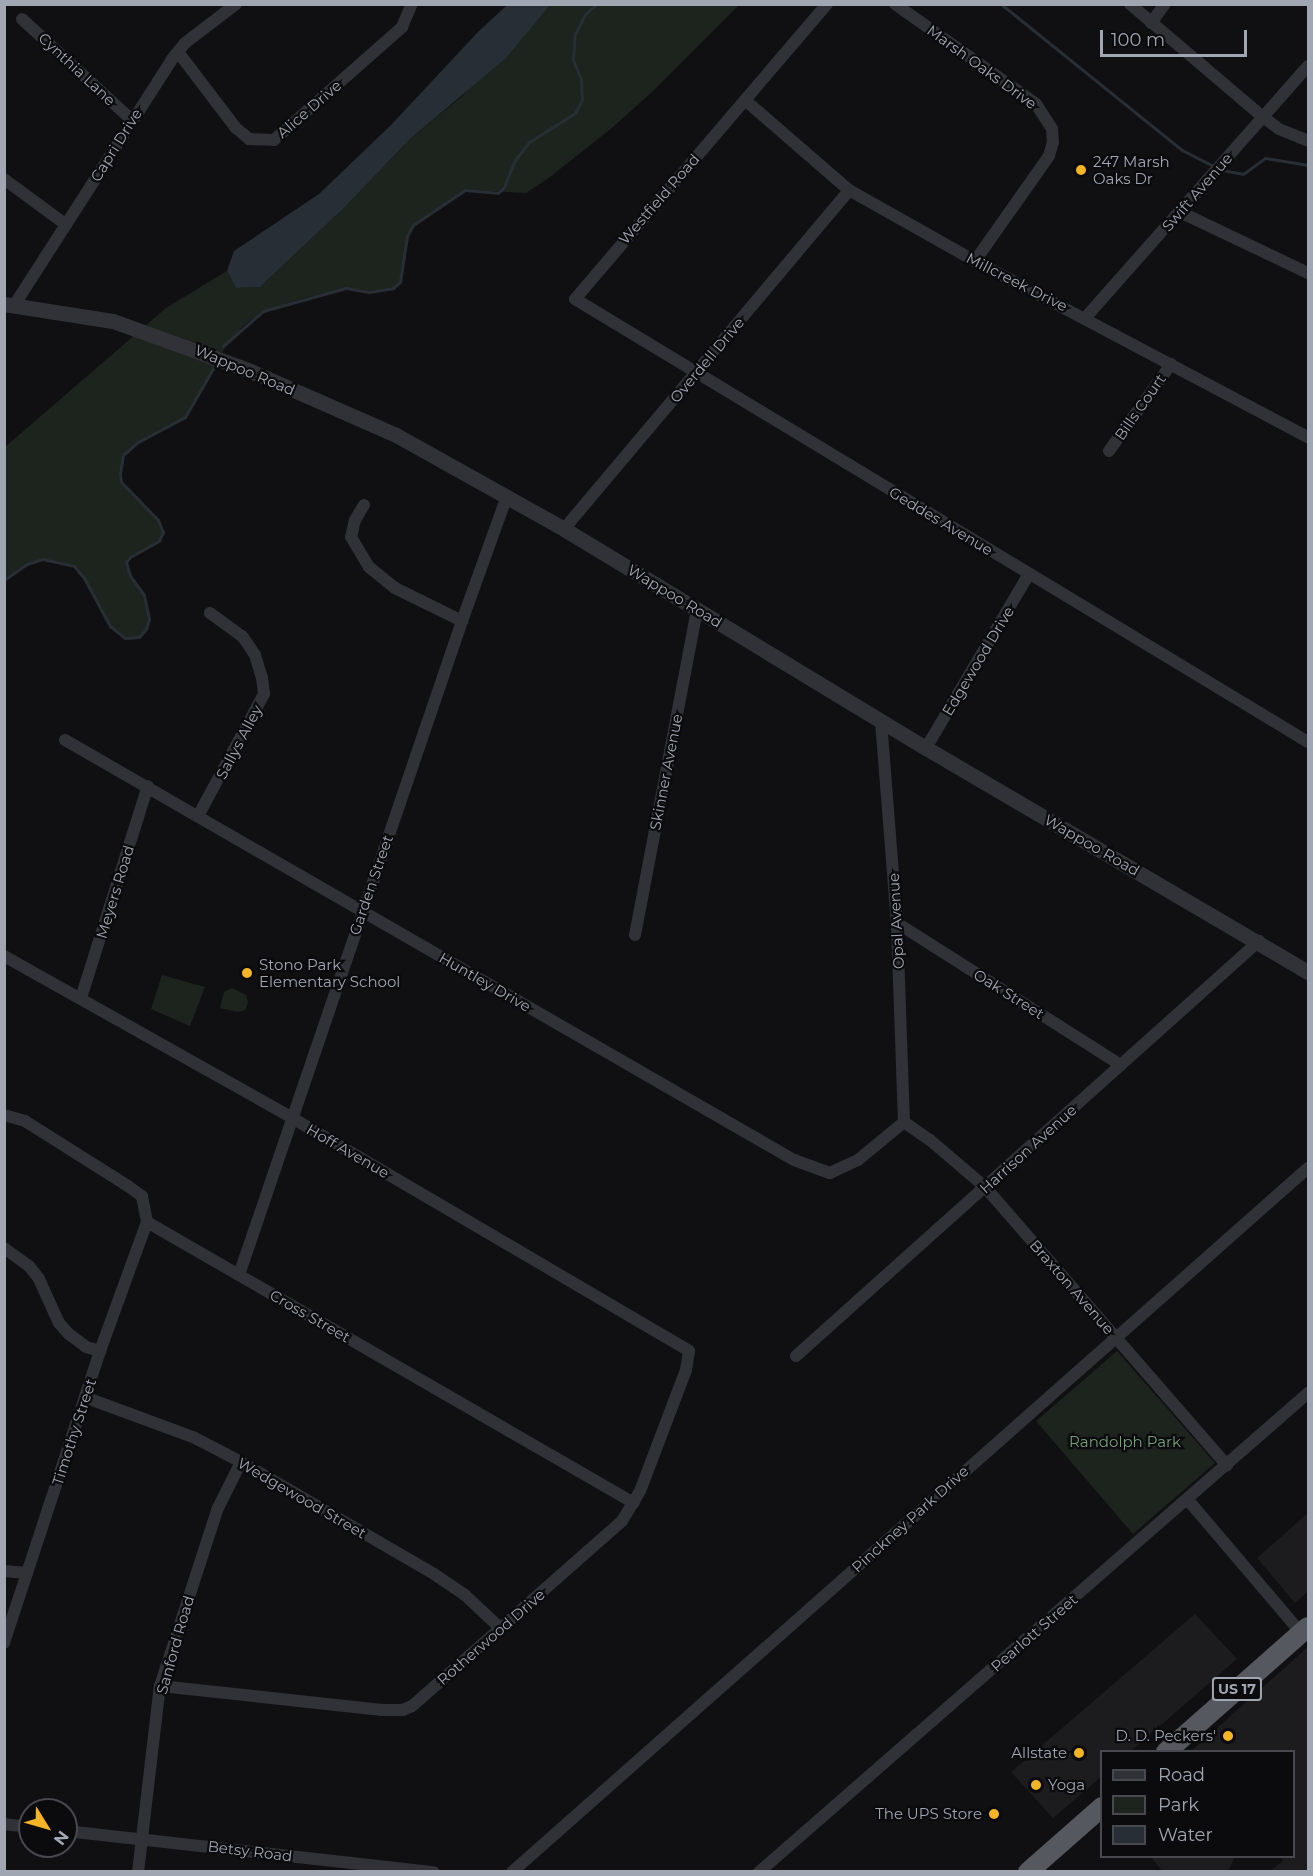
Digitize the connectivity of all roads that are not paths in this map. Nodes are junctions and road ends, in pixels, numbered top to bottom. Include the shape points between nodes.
1 (236, 4) edge
2 (412, 4) edge
3 (826, 4) edge
4 (895, 4) edge
5 (1130, 4) edge
6 (1165, 4) edge
7 (22, 18) dead end
8 (1151, 22) junction
9 (178, 52) junction
10 (1308, 66) edge
11 (745, 100) junction
12 (1263, 117) junction
13 (132, 120) junction
14 (1308, 141) edge
15 (4, 179) edge
16 (849, 190) junction
17 (1180, 213) junction
18 (65, 224) junction
19 (975, 261) junction
20 (1308, 273) edge
21 (575, 299) joint
22 (10, 304) edge
23 (1086, 317) junction
24 (1171, 364) junction
25 (696, 373) junction
26 (1308, 437) edge
27 (1109, 451) dead end
28 (507, 496) junction
29 (364, 505) dead end
30 (564, 529) junction
31 (1029, 574) junction
32 (697, 609) junction
33 (210, 613) dead end
34 (462, 621) junction
35 (881, 721) junction
36 (65, 740) dead end
37 (1308, 742) edge
38 (926, 748) junction
39 (148, 786) junction
40 (198, 816) junction
41 (363, 911) junction
42 (897, 923) junction
43 (634, 935) dead end
44 (1259, 941) junction
45 (4, 956) edge
46 (1308, 972) edge
47 (81, 999) junction
48 (1122, 1065) junction
49 (4, 1115) edge
50 (294, 1119) junction
51 (904, 1122) junction
52 (1308, 1168) edge
53 (985, 1187) junction
54 (147, 1222) junction
55 (4, 1248) edge
56 (239, 1275) junction
57 (1116, 1337) junction
58 (100, 1351) junction
59 (689, 1351) joint
60 (796, 1356) dead end
61 (1308, 1393) edge
62 (87, 1398) junction
63 (241, 1462) junction
64 (1227, 1465) junction
65 (1188, 1500) junction
66 (634, 1503) junction
67 (4, 1572) edge
68 (27, 1574) junction
69 (500, 1628) junction
70 (1305, 1630) edge
71 (4, 1643) edge
72 (160, 1686) junction
73 (1168, 1750) edge
74 (1100, 1808) edge
75 (78, 1832) edge
76 (142, 1839) junction
77 (138, 1872) edge
78 (434, 1872) edge
79 (512, 1872) edge
80 (759, 1872) edge
81 (1028, 1872) edge

1 - 9 street, Capri Drive
2 - 9 street, Alice Drive via 402,27 274,140 249,139 236,128
3 - 11 street
4 - 19 street, Marsh Oaks Drive via 1036,104 1052,129 1049,156
5 - 8 street
6 - 8 street
7 - 13 street, Cynthia Lane
8 - 12 street
9 - 13 street, Capri Drive
10 - 12 street, Swift Avenue
11 - 16 street, Millcreek Drive
11 - 21 street, Westfield Road
12 - 14 street via 1279,129
12 - 17 street, Swift Avenue
13 - 18 street, Capri Drive
15 - 18 street
16 - 19 street, Millcreek Drive
16 - 25 street, Overdell Drive
17 - 20 street
17 - 23 street, Swift Avenue
18 - 22 street, Capri Drive
19 - 23 street, Millcreek Drive
21 - 25 street, Geddes Avenue
22 - 28 street, Wappoo Road via 113,321 190,347 396,435
23 - 24 street, Millcreek Drive
24 - 26 street, Millcreek Drive
24 - 27 street, Bills Court
25 - 30 street, Overdell Drive
25 - 31 street, Geddes Avenue
28 - 30 street, Wappoo Road
28 - 34 street, Garden Street
29 - 34 street via 351,537 369,567 395,588
30 - 32 street, Wappoo Road
31 - 37 street, Geddes Avenue
31 - 38 street, Edgewood Drive
32 - 35 street, Wappoo Road
32 - 43 street, Skinner Avenue
33 - 40 street, Sallys Alley via 243,637 255,655 264,694
34 - 41 street, Garden Street
35 - 38 street, Wappoo Road
35 - 42 street, Opal Avenue
36 - 39 street, Huntley Drive
38 - 44 street, Wappoo Road
39 - 40 street, Huntley Drive
39 - 47 street, Meyers Road
40 - 41 street, Huntley Drive
41 - 50 street, Garden Street
41 - 51 street, Huntley Drive via 794,1160 830,1173 858,1160
42 - 48 street, Oak Street
42 - 51 street, Opal Avenue
44 - 46 street, Wappoo Road
44 - 48 street, Harrison Avenue
45 - 47 street, Hoff Avenue
47 - 50 street, Hoff Avenue
48 - 53 street, Harrison Avenue
49 - 54 street via 25,1120 142,1196
50 - 56 street, Garden Street
50 - 59 street, Hoff Avenue
51 - 53 street, Braxton Avenue
52 - 57 street, Pinckney Park Drive
53 - 57 street, Braxton Avenue
53 - 60 street, Harrison Avenue
54 - 56 street, Cross Street
54 - 58 street, Timothy Street
55 - 58 street via 29,1266 39,1279 59,1323 86,1347
56 - 66 street, Cross Street
57 - 64 street, Braxton Avenue
57 - 79 street, Pinckney Park Drive
58 - 62 street, Timothy Street
59 - 66 street, Rotherwood Drive via 686,1370
61 - 64 street, Pearlott Street
62 - 63 street, Wedgewood Street via 193,1437
62 - 68 street, Timothy Street
63 - 69 street, Wedgewood Street via 434,1574 465,1595
63 - 72 street, Sanford Road via 218,1508
64 - 65 street, Pearlott Street
65 - 70 street
65 - 80 street, Pearlott Street
66 - 69 street, Rotherwood Drive via 622,1521
67 - 68 street
68 - 71 street, Timothy Street
69 - 72 street, Rotherwood Drive via 403,1710
70 - 73 highway, US 17
72 - 76 street, Sanford Road
74 - 81 highway
75 - 76 street, Betsy Road
76 - 77 street, Sanford Road
76 - 78 street, Betsy Road

